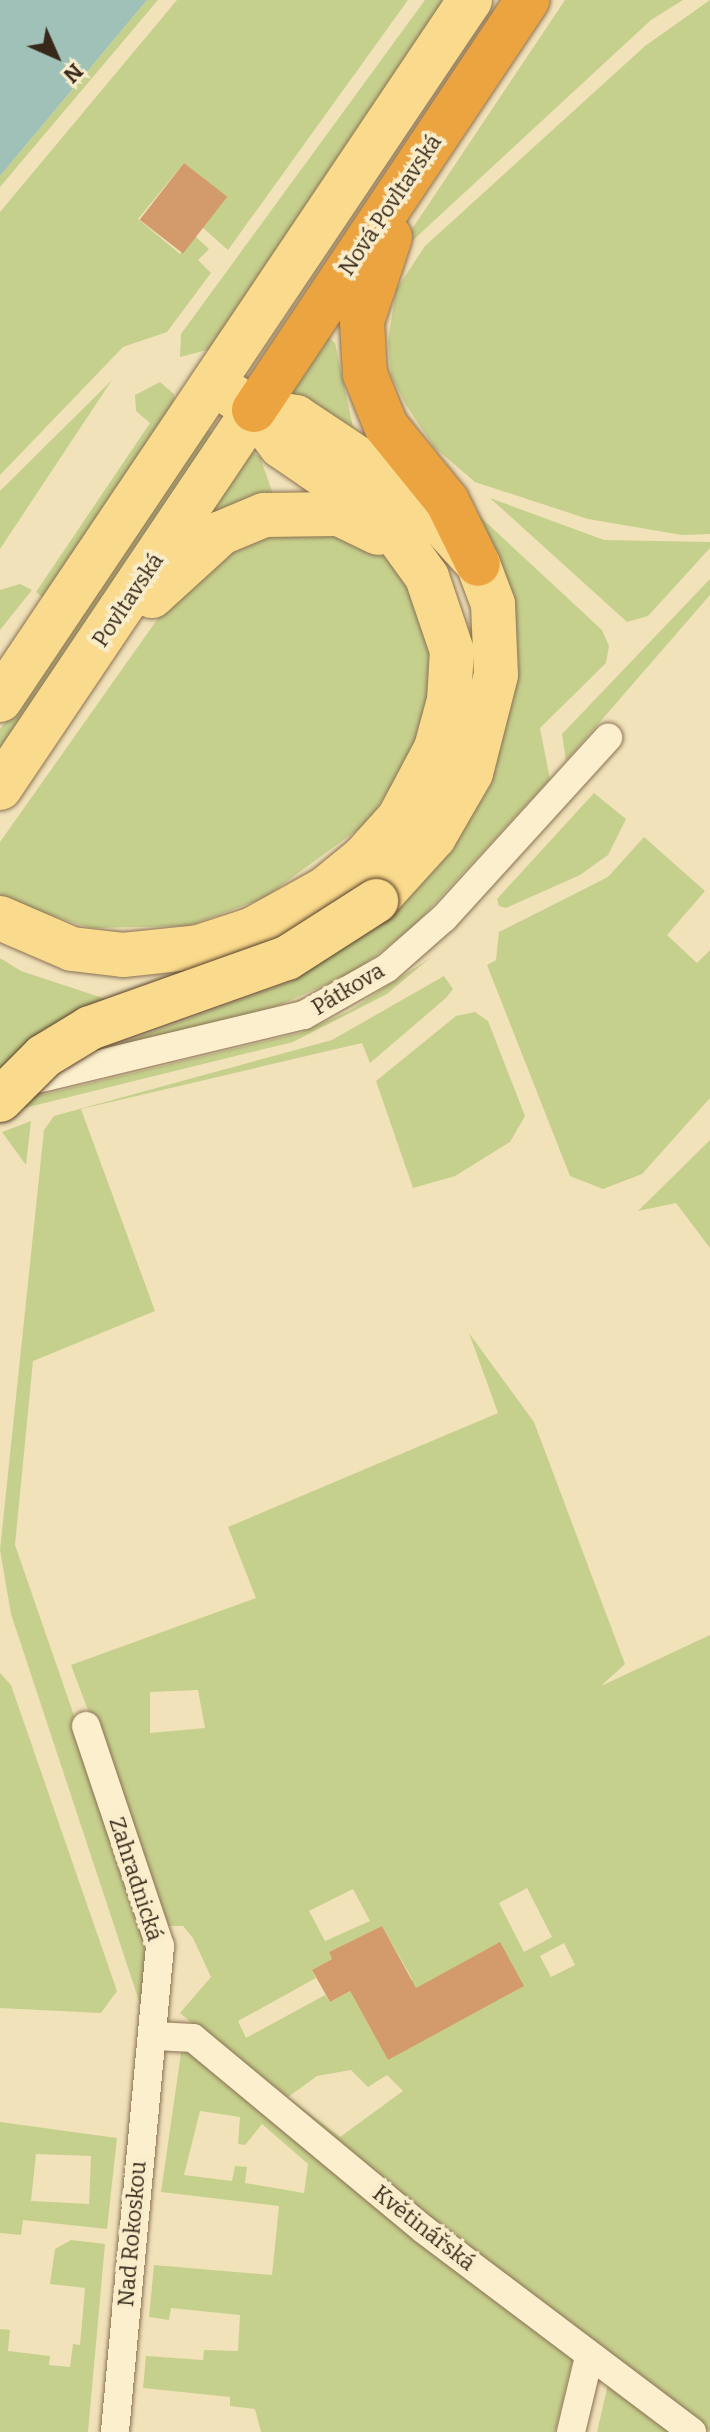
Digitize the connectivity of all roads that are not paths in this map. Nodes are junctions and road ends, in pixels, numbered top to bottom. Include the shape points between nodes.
1 (470, 0) edge
2 (527, 0) edge
3 (433, 140) junction
4 (213, 383) junction
5 (254, 410) junction
6 (478, 564) junction
7 (427, 577) junction
8 (86, 663) junction
9 (0, 700) edge
10 (608, 738) dead end
11 (0, 788) edge
12 (362, 886) junction
13 (0, 918) edge
14 (0, 1087) edge
15 (0, 1100) edge
16 (86, 1726) dead end
17 (155, 2036) junction
18 (589, 2357) junction
19 (115, 2432) edge
20 (571, 2432) edge
21 (692, 2432) edge

1 - 4 main road
2 - 3 highway, Nová Povltavská
3 - 5 highway, Nová Povltavská
3 - 6 highway via 370,285 362,354 386,426 447,501
4 - 5 main road
4 - 9 main road
5 - 6 main road via 296,417 393,479 442,520
5 - 7 main road via 281,446 383,516
5 - 8 main road, Povltavská
6 - 12 main road via 493,604 498,647 487,729 451,811
7 - 8 main road via 358,521 322,511 264,515 201,548
7 - 12 main road via 452,651 444,725
8 - 11 main road, Povltavská
10 - 14 street, Pátkova via 444,918 387,968 318,1007 178,1049
12 - 13 main road via 253,929 172,952 123,955 72,949
12 - 15 main road, bridge via 287,958 78,1035 44,1056
16 - 17 street, Zahradnická via 160,1946
17 - 18 street, Květinářská via 193,2038
17 - 19 street, Nad Rokoskou
18 - 20 street
18 - 21 street, Květinářská

